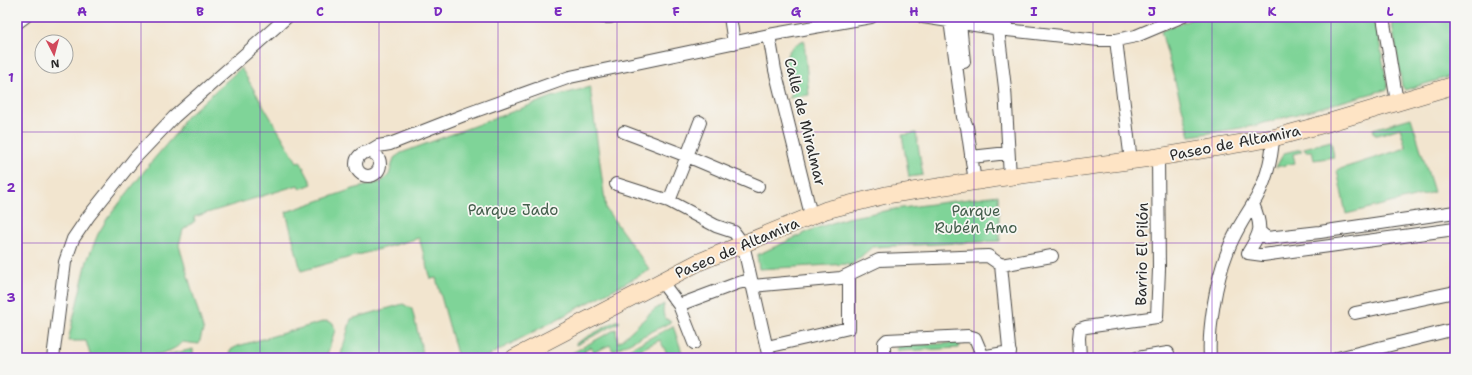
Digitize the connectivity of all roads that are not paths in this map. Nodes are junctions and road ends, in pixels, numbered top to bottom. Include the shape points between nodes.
1 (25, 17) edge
2 (286, 17) edge
3 (603, 17) edge
4 (610, 17) edge
5 (730, 17) edge
6 (872, 17) edge
7 (923, 17) edge
8 (1006, 17) edge
9 (1181, 17) edge
10 (1383, 17) edge
11 (808, 22) edge
12 (955, 22) junction
13 (17, 23) edge
14 (1002, 30) junction
15 (769, 35) junction
16 (1116, 40) junction
17 (734, 43) junction
18 (1455, 85) edge
19 (1397, 102) junction
20 (700, 122) dead end
21 (624, 132) dead end
22 (1273, 138) junction
23 (390, 144) junction
24 (368, 152) junction
25 (1008, 153) junction
26 (687, 156) junction
27 (971, 157) junction
28 (1158, 157) junction
29 (380, 160) junction
30 (1131, 161) junction
31 (1010, 177) junction
32 (975, 182) junction
33 (616, 184) dead end
34 (758, 186) dead end
35 (669, 201) junction
36 (1253, 204) junction
37 (1455, 212) edge
38 (812, 215) junction
39 (1455, 230) edge
40 (1260, 232) junction
41 (743, 244) junction
42 (1052, 256) dead end
43 (1001, 265) junction
44 (849, 276) junction
45 (661, 281) junction
46 (752, 283) junction
47 (1455, 292) edge
48 (679, 305) junction
49 (1355, 313) dead end
50 (1455, 329) edge
51 (694, 343) dead end
52 (768, 352) edge
53 (1168, 352) dead end
54 (1010, 355) edge
55 (979, 357) edge
56 (1207, 357) edge
57 (53, 358) edge
58 (514, 358) edge
59 (884, 358) edge
60 (1080, 358) edge
61 (1137, 358) edge
62 (1338, 358) edge

1 - 13 street
2 - 57 street via 174,117 139,153 105,194 73,239 65,262
3 - 4 street
5 - 17 street
6 - 11 street
7 - 12 street
8 - 14 street
9 - 16 street via 1136,36
10 - 19 street
11 - 15 street
12 - 14 street
12 - 27 street via 963,117
14 - 16 street via 1092,40
14 - 25 street
15 - 17 street
15 - 38 street, Calle de Miralmar via 775,70
16 - 30 street
17 - 23 street via 570,77
18 - 19 main road, Paseo de Altamira
19 - 22 main road, Paseo de Altamira
20 - 26 street
21 - 26 street
22 - 28 main road, Paseo de Altamira
22 - 36 street via 1273,152
23 - 24 street via 378,146
23 - 29 street
24 - 29 street via 375,154
24 - 29 street via 360,154 356,162 360,174 367,177 375,175 380,168
25 - 27 street
25 - 31 street
26 - 34 street
26 - 35 street
27 - 32 street
28 - 30 main road, Paseo de Altamira
28 - 60 street, Barrio El Pilón via 1157,318 1086,327 1080,330
30 - 31 main road, Paseo de Altamira
31 - 32 main road, Paseo de Altamira
32 - 38 main road, Paseo de Altamira via 886,195
33 - 35 street
35 - 41 street via 716,226 734,232
36 - 40 street via 1259,217
36 - 56 street via 1227,252 1217,288
37 - 40 street via 1267,238
38 - 41 main road, Paseo de Altamira
39 - 40 street via 1263,255 1248,253
41 - 45 main road, Paseo de Altamira
41 - 46 street
42 - 43 street
43 - 44 street via 988,256 879,260
43 - 54 street
44 - 46 street
44 - 52 street via 848,328
45 - 48 street
45 - 58 main road, Paseo de Altamira
46 - 48 street via 738,283
46 - 52 street
47 - 49 street
48 - 51 street
50 - 62 street
53 - 61 street
54 - 55 street
55 - 59 street via 975,338 968,336 887,340 884,343

